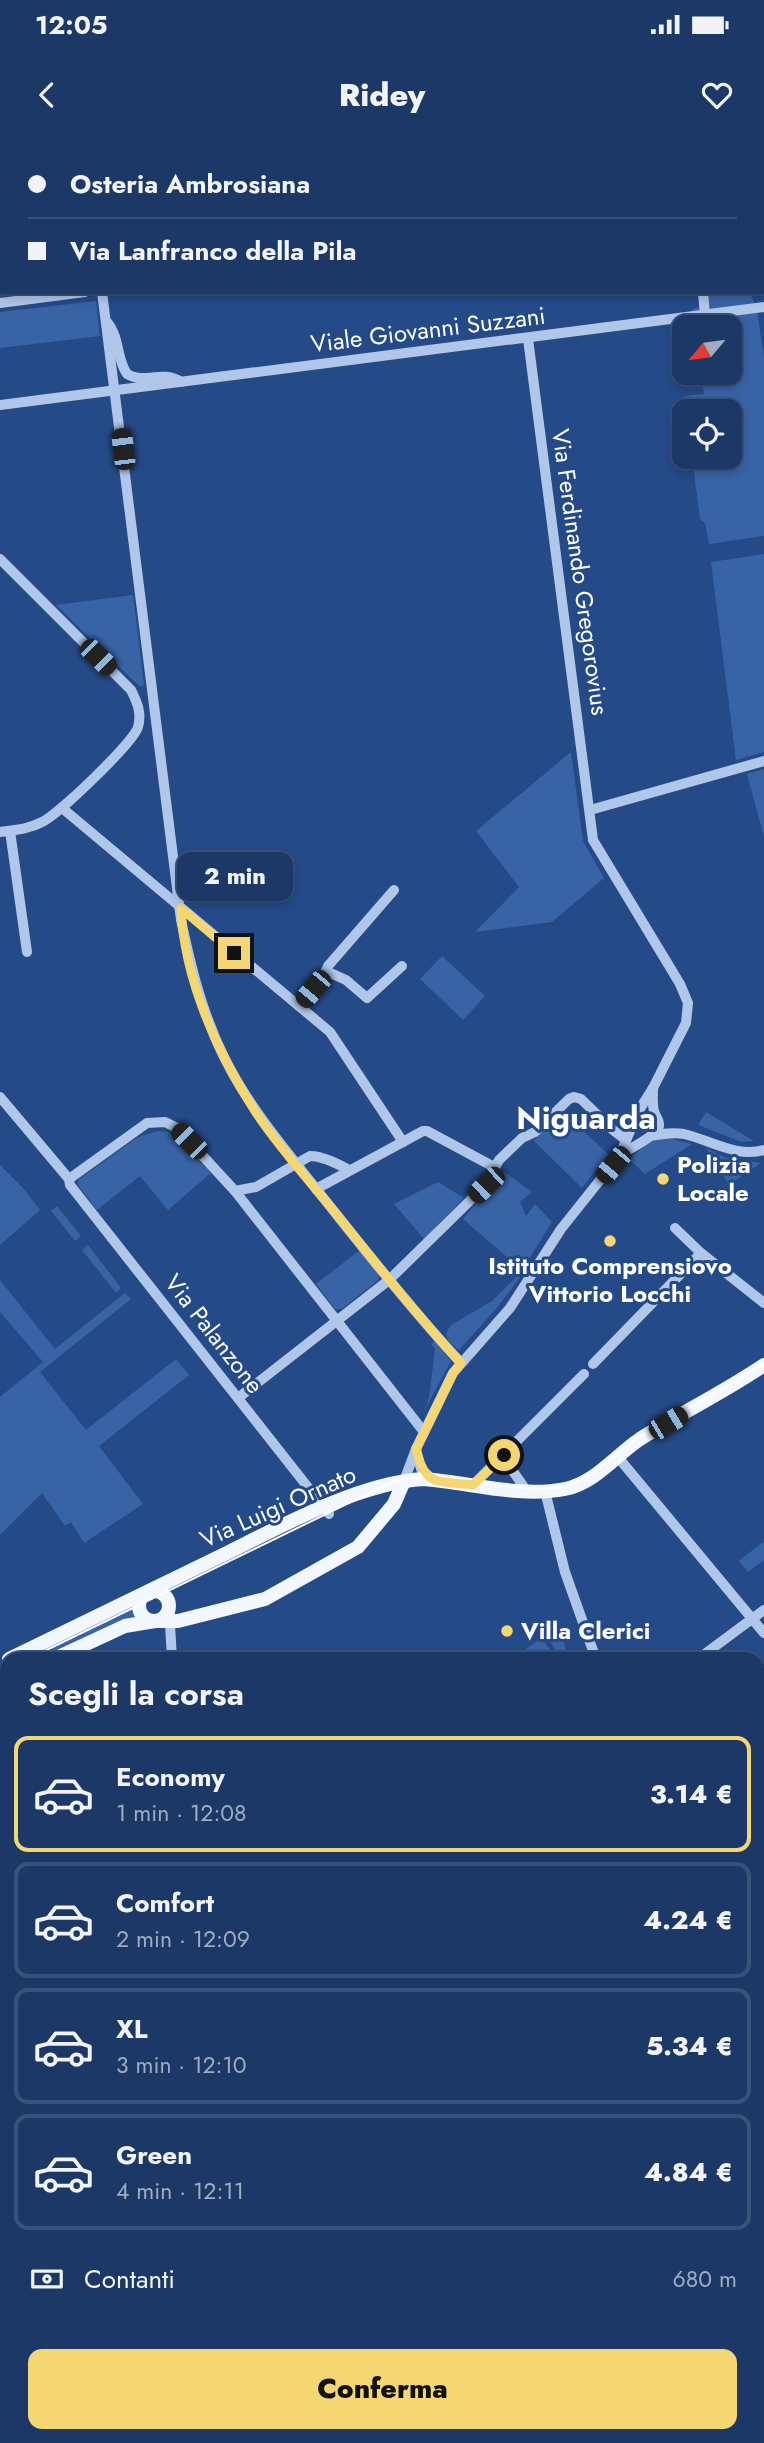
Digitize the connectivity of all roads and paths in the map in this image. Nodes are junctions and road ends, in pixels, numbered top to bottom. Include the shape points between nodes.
1 (70, 294) edge
2 (102, 294) edge
3 (703, 294) edge
4 (0, 303) edge
5 (764, 307) edge
6 (705, 315) joint
7 (672, 319) edge
8 (106, 321) junction
9 (528, 339) junction
10 (181, 382) junction
11 (116, 391) junction
12 (0, 405) edge
13 (0, 559) edge
14 (154, 688) junction
15 (131, 690) junction
16 (139, 726) junction
17 (158, 727) junction
18 (764, 761) edge
19 (62, 808) junction
20 (590, 810) junction
21 (5, 831) edge
22 (394, 890) dead end
23 (181, 908) junction
24 (27, 952) dead end
25 (402, 966) dead end
26 (326, 971) junction
27 (299, 1006) junction
28 (653, 1088) junction
29 (0, 1097) edge
30 (5, 1108) edge
31 (657, 1117) junction
32 (635, 1120) junction
33 (684, 1135) junction
34 (651, 1137) junction
35 (626, 1140) junction
36 (403, 1142) junction
37 (764, 1150) edge
38 (620, 1155) junction
39 (297, 1165) junction
40 (494, 1167) junction
41 (349, 1171) junction
42 (69, 1179) junction
43 (316, 1189) junction
44 (236, 1191) junction
45 (675, 1228) dead end
46 (701, 1253) junction
47 (389, 1279) junction
48 (764, 1303) edge
49 (338, 1320) junction
50 (461, 1363) junction
51 (593, 1364) dead end
52 (764, 1365) edge
53 (584, 1374) dead end
54 (238, 1398) junction
55 (425, 1432) junction
56 (416, 1449) junction
57 (504, 1455) junction
58 (617, 1456) junction
59 (433, 1480) junction
60 (404, 1481) junction
61 (473, 1485) junction
62 (526, 1490) junction
63 (545, 1491) junction
64 (327, 1510) junction
65 (147, 1592) junction
66 (764, 1610) edge
67 (165, 1616) junction
68 (752, 1619) junction
69 (764, 1633) edge
70 (23, 1652) edge
71 (69, 1652) edge
72 (171, 1652) edge
73 (593, 1652) edge
74 (710, 1652) edge

1 - 4 street
2 - 8 street
3 - 6 street
5 - 6 street, Viale Giovanni Suzzani
7 - 9 street, Viale Giovanni Suzzani
8 - 10 street, Viale Giovanni Suzzani via 115,333 127,374 170,376
8 - 11 street
9 - 10 street, Viale Giovanni Suzzani
9 - 20 street, Via Ferdinando Gregorovius
10 - 11 street, Viale Giovanni Suzzani
11 - 12 street, Viale Giovanni Suzzani
11 - 14 street
13 - 15 street
14 - 15 street via 147,694
14 - 17 street
15 - 16 street via 139,706
16 - 17 street
16 - 19 street
17 - 23 street
18 - 20 street
19 - 21 street via 33,827
19 - 23 street
20 - 28 street, Via Ferdinando Gregorovius via 595,845 688,1000 686,1023
21 - 24 street
22 - 26 street
23 - 27 street
23 - 39 street via 190,966 219,1047 256,1113
25 - 26 street via 367,998
26 - 27 street
27 - 36 street via 330,1032
28 - 31 street
28 - 32 street, Via Ferdinando Gregorovius
29 - 30 street, Via Palanzone
30 - 42 street, Via Palanzone
31 - 32 street via 645,1112
31 - 33 street
31 - 34 street via 659,1128
32 - 34 street via 638,1134
32 - 35 street, Via Ferdinando Gregorovius
33 - 34 street
33 - 37 street via 741,1152
34 - 38 street
35 - 38 street, Via Ferdinando Gregorovius
35 - 40 street via 581,1099 572,1097
36 - 40 street via 427,1131
36 - 41 street
38 - 50 street via 561,1229 510,1308
39 - 41 street via 316,1156
39 - 43 street
39 - 44 street via 256,1187
40 - 47 street via 486,1185
41 - 43 street
42 - 44 street via 147,1124 166,1122
42 - 54 street, Via Palanzone
43 - 47 street
44 - 49 street
45 - 46 street
46 - 48 street
46 - 51 street
47 - 49 street
47 - 50 street
49 - 54 street
49 - 55 street
50 - 55 street
52 - 58 main road, Via Luigi Ornato
53 - 57 street
54 - 64 street, Via Palanzone
55 - 56 street
56 - 59 street via 421,1469
56 - 60 street
57 - 61 street
57 - 62 street
58 - 63 main road, Via Luigi Ornato via 581,1483
58 - 68 street
59 - 60 main road, Via Luigi Ornato
59 - 61 main road, Via Luigi Ornato
60 - 64 main road, Via Luigi Ornato
60 - 67 main road via 382,1520 341,1558 259,1601 197,1617
61 - 62 main road, Via Luigi Ornato
62 - 63 main road, Via Luigi Ornato
63 - 73 street via 565,1573
64 - 65 main road, Via Luigi Ornato
65 - 67 main road via 163,1594
65 - 67 main road via 139,1609 146,1619
65 - 70 main road, Via Luigi Ornato
66 - 68 street
67 - 71 main road via 125,1626
67 - 72 street
68 - 69 street
68 - 74 street

